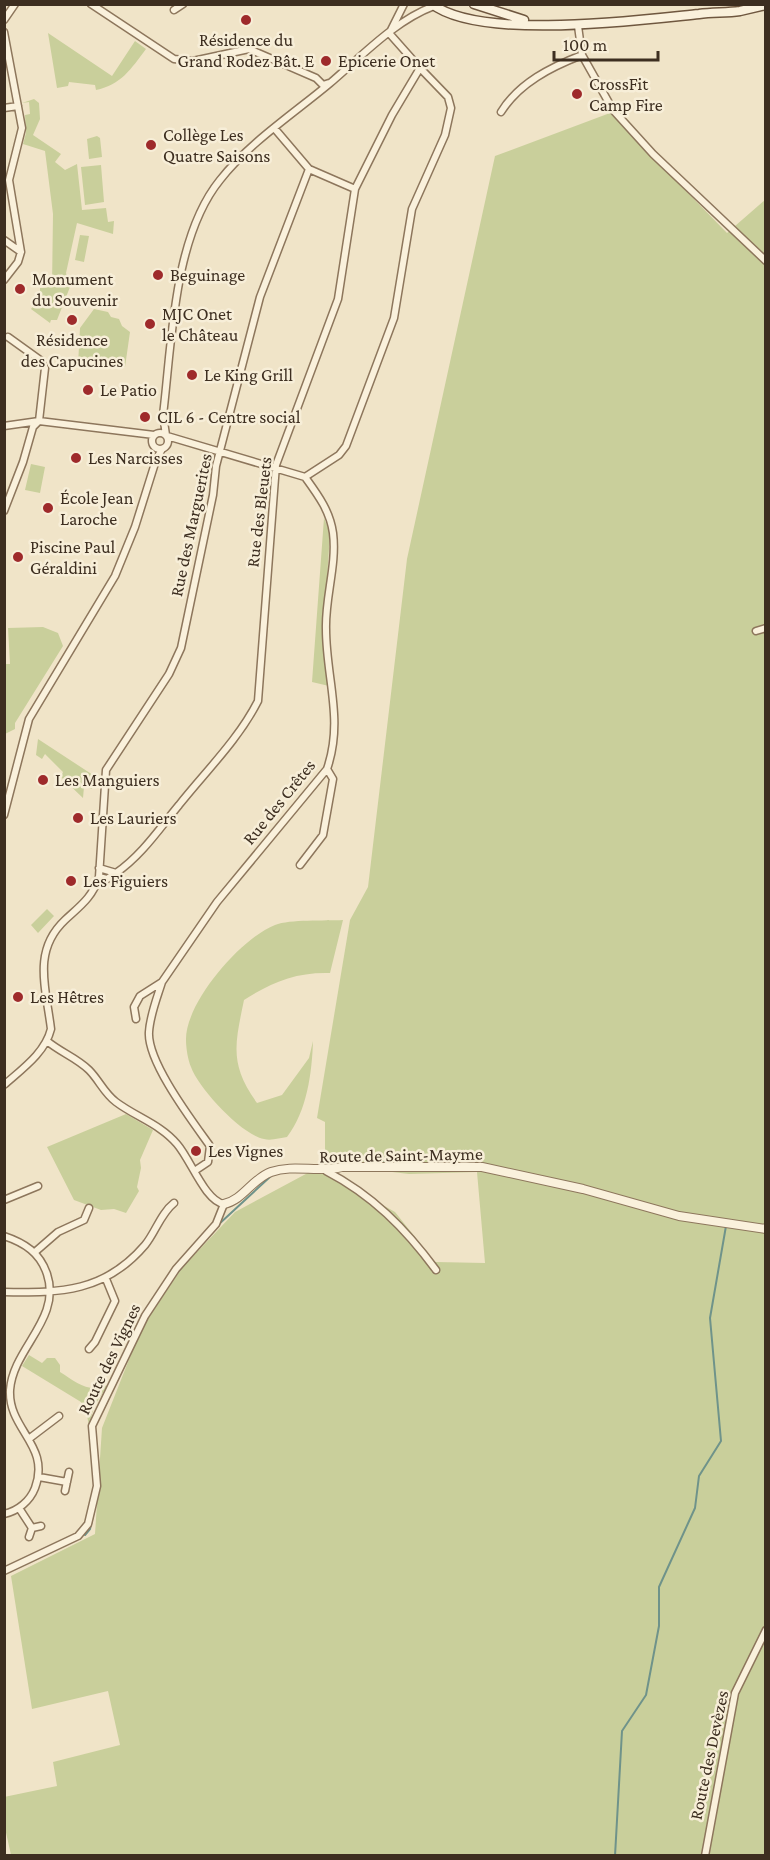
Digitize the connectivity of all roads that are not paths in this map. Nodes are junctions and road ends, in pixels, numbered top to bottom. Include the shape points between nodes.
1 (15, 4) edge
2 (91, 4) edge
3 (104, 4) edge
4 (183, 4) edge
5 (402, 4) edge
6 (420, 4) edge
7 (474, 4) edge
8 (433, 5) edge
9 (765, 6) edge
10 (174, 10) dead end
11 (102, 12) junction
12 (417, 13) junction
13 (4, 20) edge
14 (542, 25) junction
15 (578, 26) junction
16 (4, 33) edge
17 (389, 33) junction
18 (582, 55) junction
19 (420, 68) junction
20 (330, 83) junction
21 (18, 106) junction
22 (4, 108) edge
23 (501, 112) dead end
24 (275, 129) junction
25 (309, 169) junction
26 (355, 189) junction
27 (4, 240) edge
28 (21, 252) junction
29 (765, 261) edge
30 (4, 280) edge
31 (8, 337) dead end
32 (39, 421) junction
33 (163, 421) junction
34 (4, 426) edge
35 (167, 438) junction
36 (154, 440) junction
37 (162, 449) junction
38 (221, 451) junction
39 (156, 460) junction
40 (275, 470) junction
41 (305, 477) junction
42 (4, 511) edge
43 (765, 628) edge
44 (756, 630) dead end
45 (327, 769) junction
46 (4, 815) edge
47 (300, 865) dead end
48 (99, 868) junction
49 (116, 873) junction
50 (99, 878) junction
51 (162, 982) junction
52 (136, 1019) dead end
53 (47, 1041) junction
54 (4, 1085) edge
55 (196, 1170) junction
56 (326, 1171) junction
57 (38, 1186) dead end
58 (4, 1200) edge
59 (174, 1203) dead end
60 (224, 1204) junction
61 (89, 1208) dead end
62 (765, 1229) edge
63 (4, 1236) edge
64 (35, 1252) junction
65 (436, 1270) dead end
66 (106, 1279) junction
67 (4, 1292) edge
68 (51, 1293) junction
69 (89, 1349) dead end
70 (58, 1416) dead end
71 (30, 1438) junction
72 (69, 1472) dead end
73 (39, 1477) junction
74 (67, 1482) junction
75 (65, 1491) dead end
76 (19, 1508) junction
77 (4, 1514) edge
78 (40, 1526) dead end
79 (32, 1528) junction
80 (29, 1537) dead end
81 (4, 1571) edge
82 (765, 1630) edge
83 (705, 1856) edge

1 - 13 street
2 - 11 street
3 - 11 street
4 - 10 street
5 - 17 street
6 - 12 street
7 - 14 main road
8 - 12 street
8 - 14 main road via 470,19
9 - 15 main road
11 - 20 street via 174,59 193,60 254,49 323,85
12 - 17 street
14 - 15 main road
15 - 18 street
16 - 21 street
17 - 19 street
17 - 20 street
18 - 23 street via 539,74
18 - 29 street via 613,110 653,154
19 - 26 street, Rue des Bleuets
19 - 41 street via 448,97 452,108 445,135 412,208 394,318 346,446
20 - 24 street
21 - 22 street
21 - 28 street via 22,128 9,180
24 - 25 street
24 - 33 street via 220,179 191,230 182,266
25 - 26 street
25 - 38 street, Rue des Marguerites via 262,289
26 - 40 street, Rue des Bleuets via 338,299
27 - 28 street
28 - 30 street
31 - 32 street via 45,368
32 - 34 street
32 - 36 street via 143,435
32 - 42 street via 33,427
33 - 35 street
33 - 36 street
35 - 36 street
35 - 37 street
35 - 38 street
36 - 37 street
36 - 39 street
37 - 39 street
38 - 40 street
38 - 48 street, Rue des Marguerites via 177,660 106,770
39 - 46 street via 115,576 29,719
40 - 41 street
40 - 49 street, Rue des Bleuets via 258,701 239,732 152,840
41 - 45 street, Rue des Crêtes via 328,511 333,534 326,628 335,746
43 - 44 street
45 - 47 street via 333,779 323,835
45 - 51 street, Rue des Crêtes via 217,902
48 - 49 street
48 - 50 street, Rue des Marguerites
49 - 50 street, Rue des Bleuets via 107,879
50 - 53 street via 86,903 57,928 44,953 51,1029
51 - 52 street, Rue des Crêtes via 140,996 134,1007
51 - 55 street, Rue des Crêtes via 148,1033 170,1088 210,1146 208,1162
53 - 54 street
53 - 55 street via 88,1069 118,1104 171,1136
55 - 60 street via 208,1195
56 - 60 street, Route de Saint-Mayme via 290,1168 269,1173 232,1203
56 - 62 street, Route de Saint-Mayme via 342,1167 482,1167 584,1189 679,1216
56 - 65 street via 356,1187 390,1215
57 - 58 street
59 - 66 street via 146,1244
60 - 81 street, Route des Vignes via 216,1224 176,1269 145,1316 96,1416 92,1442 97,1486 88,1524 78,1536
61 - 64 street via 84,1220 58,1232
63 - 64 street
64 - 68 street via 43,1263
66 - 68 street
66 - 69 street via 115,1301
67 - 68 street
68 - 71 street via 48,1308 16,1369 10,1391 12,1408
70 - 71 street
71 - 73 street via 37,1453
72 - 74 street
73 - 74 street
73 - 76 street via 32,1496
74 - 75 street
76 - 77 street
76 - 79 street
78 - 79 street
79 - 80 street
82 - 83 street, Route des Devèzes via 735,1693

